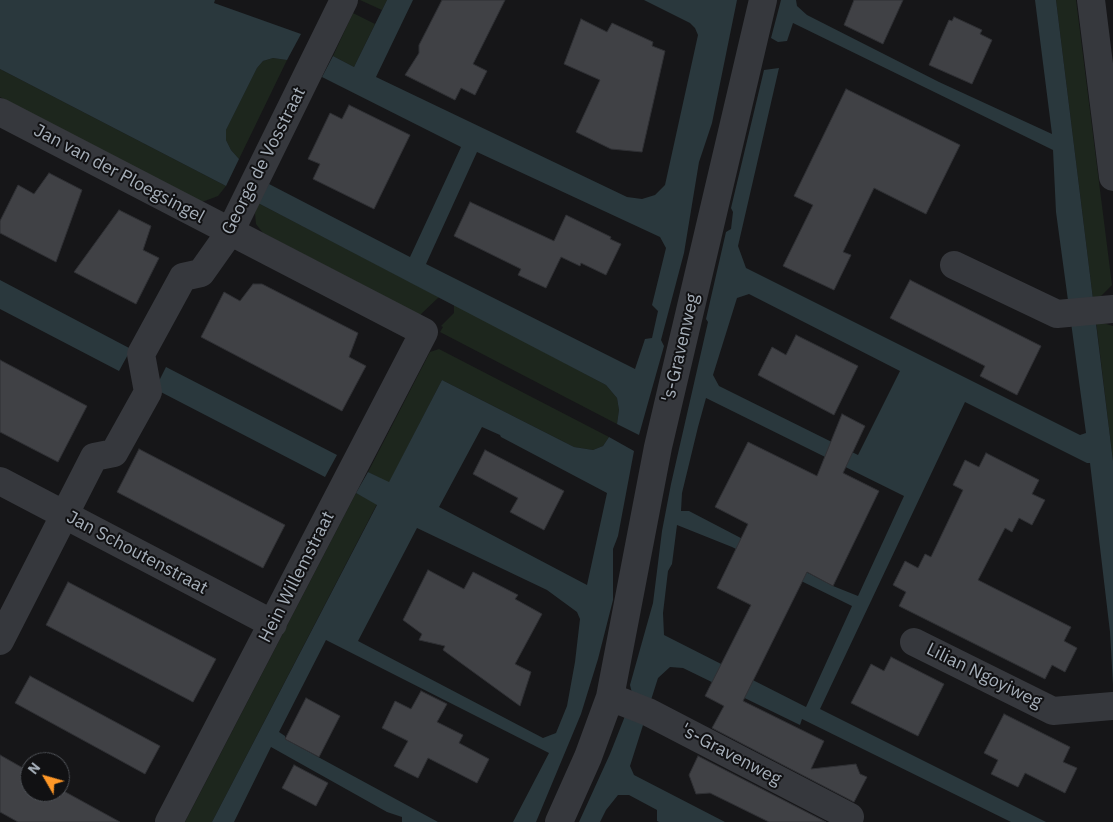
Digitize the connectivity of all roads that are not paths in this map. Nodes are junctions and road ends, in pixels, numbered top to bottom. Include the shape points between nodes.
1 (344, 0) edge
2 (763, 0) edge
3 (1091, 0) edge
4 (0, 112) edge
5 (1113, 177) edge
6 (230, 232) junction
7 (954, 264) dead end
8 (1110, 309) edge
9 (424, 332) joint
10 (0, 481) edge
11 (63, 514) junction
12 (273, 624) junction
13 (0, 640) edge
14 (914, 642) dead end
15 (629, 705) junction
16 (1110, 706) edge
17 (850, 818) dead end
18 (169, 822) edge
19 (559, 822) edge

1 - 6 street, George de Vosstraat
2 - 15 street, 's-Gravenweg via 658,447
3 - 5 street
4 - 6 street, Jan van der Ploegsingel
6 - 9 street, Jan van der Ploegsingel
6 - 11 street, George de Vosstraat via 201,273 183,277 141,354 148,392 114,453 94,457
7 - 8 street via 1057,314
9 - 12 street, Hein Willemstraat
10 - 11 street, Jan Schoutenstraat
11 - 12 street, Jan Schoutenstraat
11 - 13 street, George de Vosstraat
12 - 18 street, Hein Willemstraat
14 - 16 street, Lilian Ngoyiweg via 1053,711
15 - 17 street, 's-Gravenweg
15 - 19 street, 's-Gravenweg via 588,757

